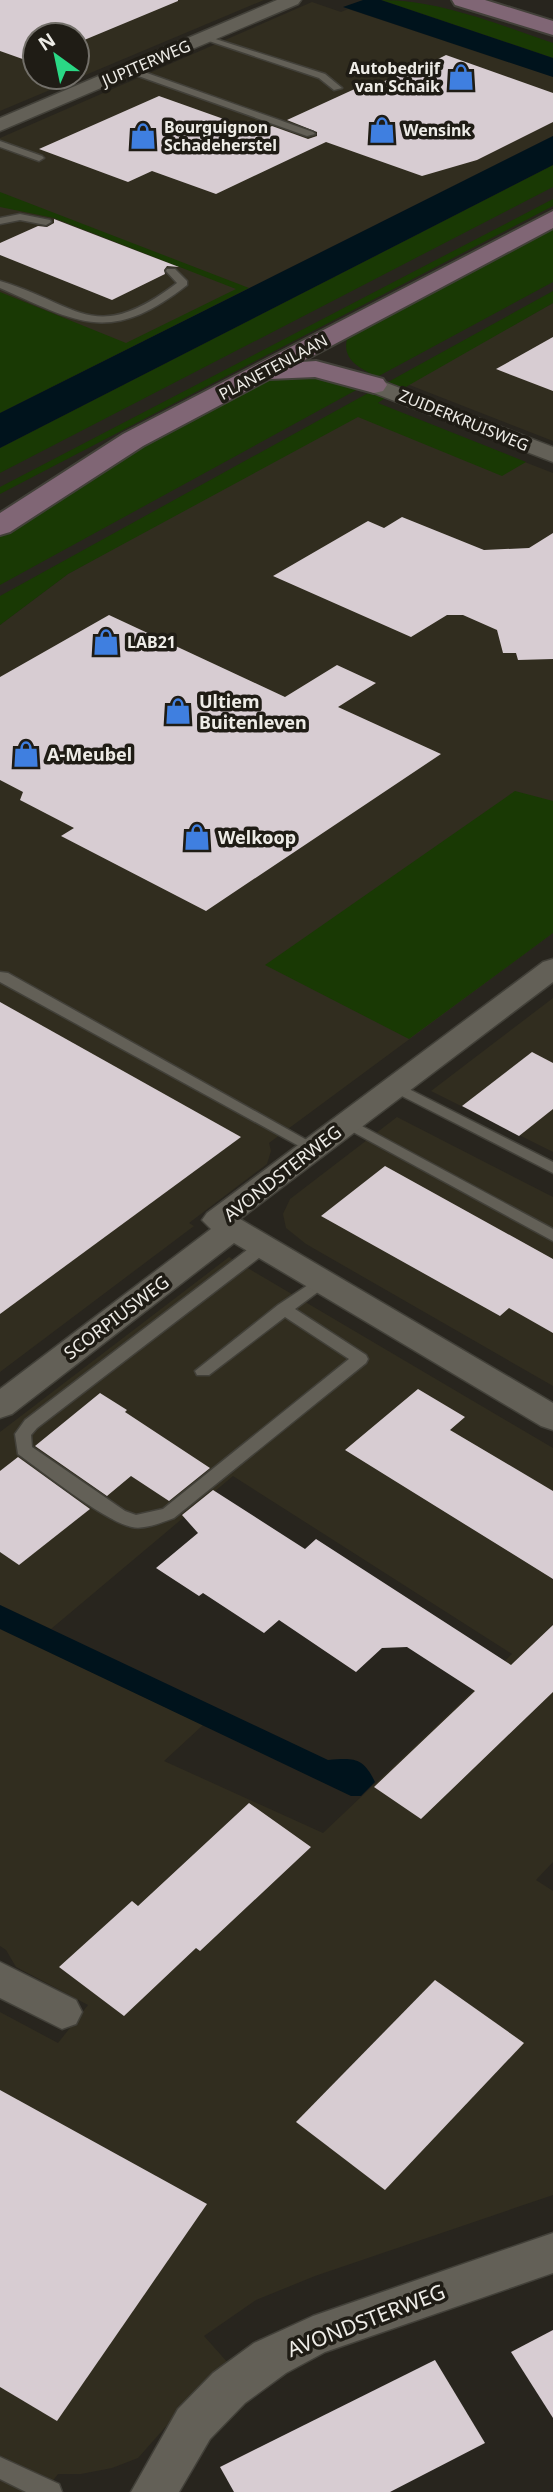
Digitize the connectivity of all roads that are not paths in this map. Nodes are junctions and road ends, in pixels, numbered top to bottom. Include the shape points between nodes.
1 (292, 0) edge
2 (463, 0) edge
3 (494, 0) edge
4 (553, 20) edge
5 (553, 28) edge
6 (206, 37) junction
7 (130, 70) junction
8 (337, 88) dead end
9 (0, 125) edge
10 (310, 134) dead end
11 (0, 144) edge
12 (39, 158) dead end
13 (553, 210) edge
14 (553, 218) edge
15 (0, 220) edge
16 (46, 222) dead end
17 (171, 271) dead end
18 (0, 284) edge
19 (329, 337) junction
20 (259, 374) junction
21 (374, 385) junction
22 (553, 455) edge
23 (0, 500) edge
24 (0, 526) edge
25 (553, 968) edge
26 (0, 978) edge
27 (395, 1087) junction
28 (347, 1123) junction
29 (313, 1148) junction
30 (553, 1168) edge
31 (232, 1229) junction
32 (553, 1236) edge
33 (262, 1247) junction
34 (320, 1282) junction
35 (284, 1309) junction
36 (203, 1371) dead end
37 (0, 1406) edge
38 (553, 1418) edge
39 (0, 1979) edge
40 (62, 2012) dead end
41 (553, 2253) edge
42 (0, 2468) edge
43 (51, 2492) edge
44 (154, 2492) edge

1 - 6 street, JUPITERWEG
2 - 5 main road
3 - 4 main road
6 - 7 street, JUPITERWEG
6 - 8 lane via 322,76
7 - 9 street, JUPITERWEG
7 - 10 lane
11 - 12 lane
13 - 23 main road, PLANETENLAAN
14 - 19 main road, PLANETENLAAN
15 - 16 lane via 20,217
17 - 18 lane via 183,283 167,296 126,317 88,320
19 - 20 main road, PLANETENLAAN
19 - 21 main road via 325,347 332,361
20 - 21 main road via 316,369
20 - 24 main road, PLANETENLAAN via 133,440
21 - 22 street, ZUIDERKRUISWEG
25 - 27 street, AVONDSTERWEG
26 - 29 lane
27 - 28 street, AVONDSTERWEG
27 - 30 lane
28 - 29 street, AVONDSTERWEG
28 - 32 lane
29 - 31 street, AVONDSTERWEG via 218,1220
31 - 33 street, AVONDSTERWEG
31 - 37 street, SCORPIUSWEG
33 - 34 street, AVONDSTERWEG
33 - 35 lane via 31,1424 23,1434 24,1450 119,1515 135,1522 169,1514 360,1359
34 - 35 lane
34 - 38 street, AVONDSTERWEG
35 - 36 lane
39 - 40 street
41 - 44 street, AVONDSTERWEG via 313,2336 270,2358 229,2388 194,2424
42 - 43 lane

